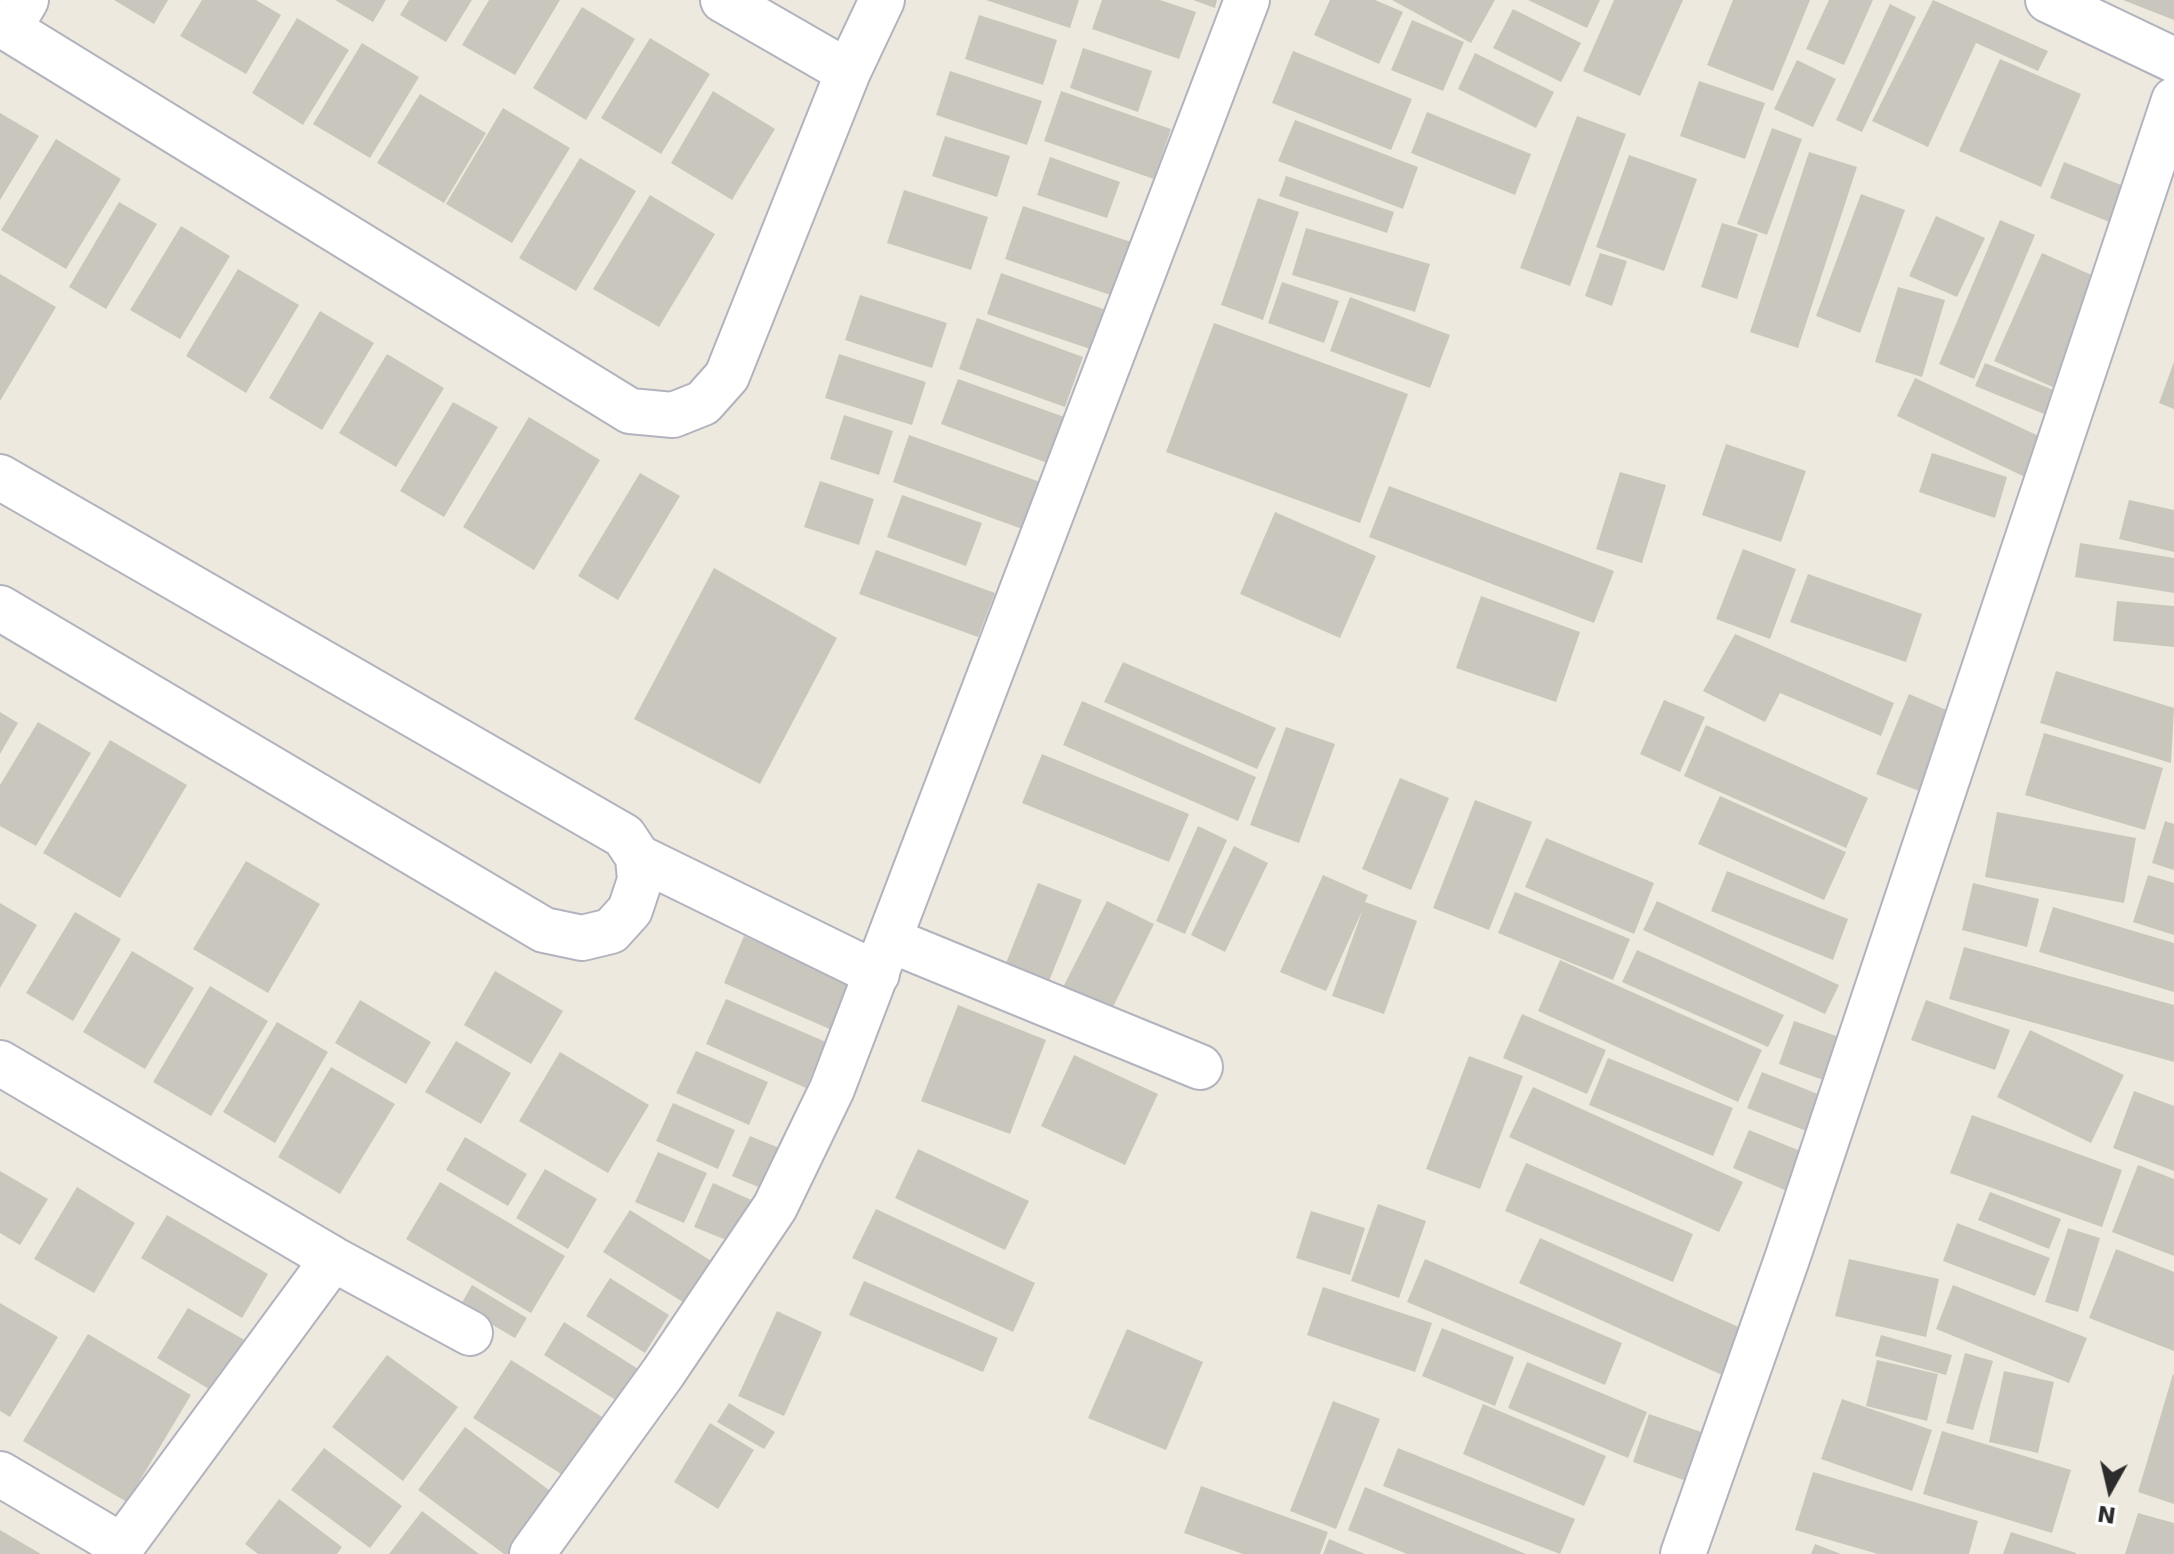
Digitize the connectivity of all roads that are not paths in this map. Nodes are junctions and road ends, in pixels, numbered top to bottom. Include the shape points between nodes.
1 (723, 0) edge
2 (882, 0) edge
3 (1247, 0) edge
4 (2048, 0) edge
5 (12, 18) edge
6 (2174, 60) edge
7 (848, 72) junction
8 (2174, 100) edge
9 (0, 477) edge
10 (0, 608) edge
11 (638, 857) junction
12 (884, 957) junction
13 (0, 1063) edge
14 (1200, 1067) dead end
15 (333, 1259) junction
16 (470, 1333) dead end
17 (0, 1474) edge
18 (119, 1550) edge
19 (532, 1554) edge
20 (1683, 1554) edge

1 - 7 street
2 - 7 street
3 - 12 street
4 - 6 street
5 - 7 street via 630,411 673,415 703,403 727,376
8 - 20 street via 1787,1259
9 - 11 street via 595,817 624,836
10 - 11 street via 544,930 582,938 611,931 630,910 640,880
11 - 12 street
12 - 14 street
12 - 19 street via 832,1089 775,1207
13 - 15 street
15 - 16 street
15 - 18 street
17 - 18 street

